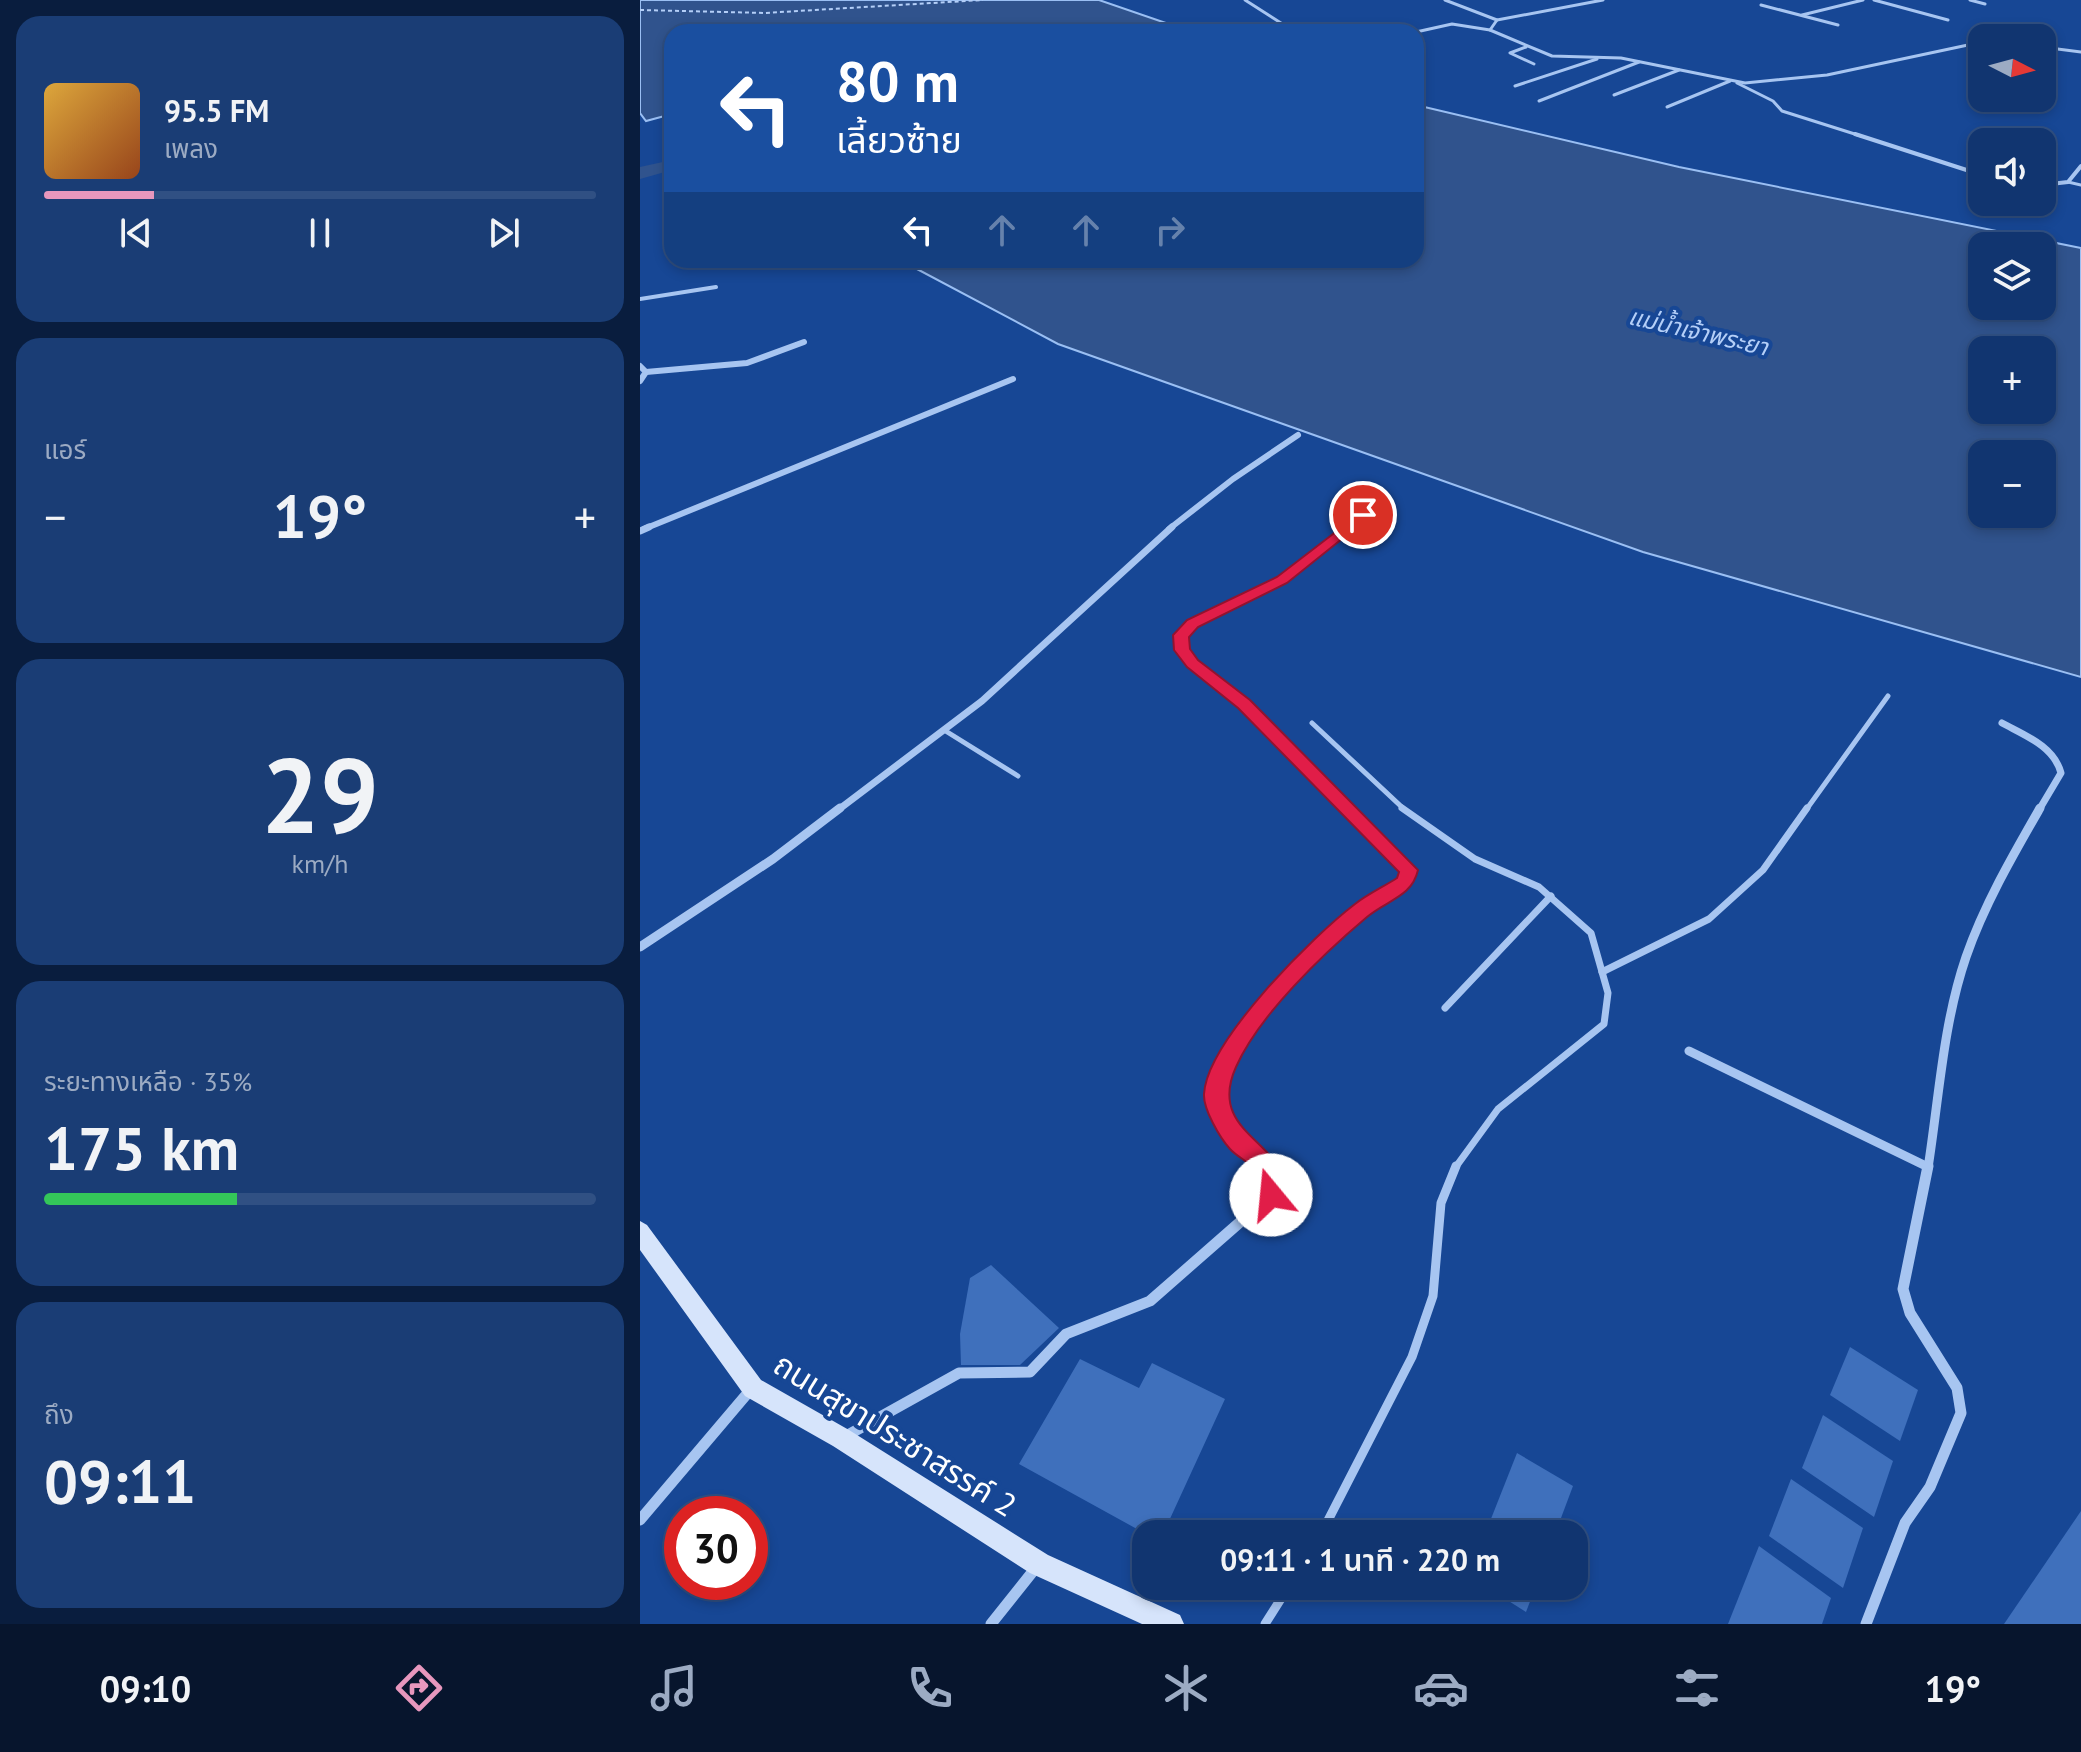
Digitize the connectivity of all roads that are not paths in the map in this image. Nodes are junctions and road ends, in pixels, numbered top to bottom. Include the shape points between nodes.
1 (1245, 0) edge
2 (1445, 0) edge
3 (1603, 0) edge
4 (1863, 0) edge
5 (1874, 0) edge
6 (1970, 0) edge
7 (1985, 4) dead end
8 (1761, 5) dead end
9 (1801, 15) junction
10 (1497, 20) junction
11 (1948, 20) dead end
12 (1282, 24) edge
13 (1838, 25) dead end
14 (1424, 30) edge
15 (1490, 30) junction
16 (1968, 45) edge
17 (1526, 47) junction
18 (2056, 49) edge
19 (2081, 52) edge
20 (1605, 57) junction
21 (1640, 61) junction
22 (1534, 64) dead end
23 (1680, 69) junction
24 (1734, 82) junction
25 (1515, 86) dead end
26 (1614, 95) dead end
27 (1539, 101) dead end
28 (1667, 107) dead end
29 (2081, 166) edge
30 (1968, 171) edge
31 (2068, 182) junction
32 (2056, 183) edge
33 (2081, 185) edge
34 (716, 287) dead end
35 (640, 299) edge
36 (804, 342) dead end
37 (640, 366) edge
38 (646, 372) junction
39 (1013, 379) dead end
40 (640, 381) edge
41 (1298, 435) dead end
42 (1363, 515) dead end
43 (640, 531) edge
44 (1888, 696) dead end
45 (1312, 723) dead end
46 (2002, 723) dead end
47 (944, 730) junction
48 (1018, 776) dead end
49 (1551, 896) junction
50 (640, 947) edge
51 (1602, 972) junction
52 (1445, 1008) dead end
53 (1689, 1051) dead end
54 (1928, 1167) junction
55 (640, 1232) edge
56 (753, 1388) junction
57 (841, 1438) junction
58 (640, 1520) edge
59 (1328, 1520) edge
60 (1039, 1564) junction
61 (1280, 1600) edge
62 (991, 1624) edge
63 (1171, 1624) edge
64 (1265, 1624) edge
65 (1866, 1624) edge

1 - 12 street
2 - 10 street
3 - 10 street
4 - 9 street
5 - 11 street
6 - 7 street
8 - 9 street
9 - 13 street
10 - 15 street
14 - 15 street via 1452,24
15 - 17 street
16 - 24 street via 1827,75
17 - 20 street via 1552,56
17 - 22 lane via 1510,53
18 - 19 street
20 - 21 street
20 - 25 street
21 - 23 street
21 - 27 street
23 - 24 street
23 - 26 street
24 - 28 street
24 - 30 street via 1782,111
29 - 31 street
31 - 32 street
31 - 33 lane
34 - 35 street
36 - 38 street via 747,363
37 - 38 street
38 - 40 street
39 - 43 street
41 - 47 street via 1151,544
42 - 57 street via 1282,580 1193,623 1181,635 1182,650 1192,663 1244,704 1409,870 1406,882 1361,910 1258,1011 1226,1062 1215,1094 1220,1110 1238,1142 1265,1164 1273,1182 1271,1195 1150,1301 1066,1334 1030,1372 959,1373
44 - 51 lane via 1763,870 1709,919
45 - 49 lane via 1403,809 1475,859
46 - 54 street via 2047,750 2061,765 2061,773 2008,863 1966,957 1946,1042
47 - 48 lane
47 - 50 street via 773,859
49 - 51 lane via 1591,933
49 - 52 lane
51 - 59 lane via 1608,1011 1604,1024 1498,1109 1458,1162 1441,1203 1433,1296 1412,1357
53 - 54 street
54 - 65 street via 1903,1289 1910,1313 1957,1388 1961,1413 1930,1487 1905,1523
55 - 56 street, ถนนสุขาประชาสรรค์ 2
56 - 57 street, ถนนสุขาประชาสรรค์ 2
56 - 58 street
57 - 60 street, ถนนสุขาประชาสรรค์ 2
60 - 62 street
60 - 63 street, ถนนสุขาประชาสรรค์ 2
61 - 64 lane

